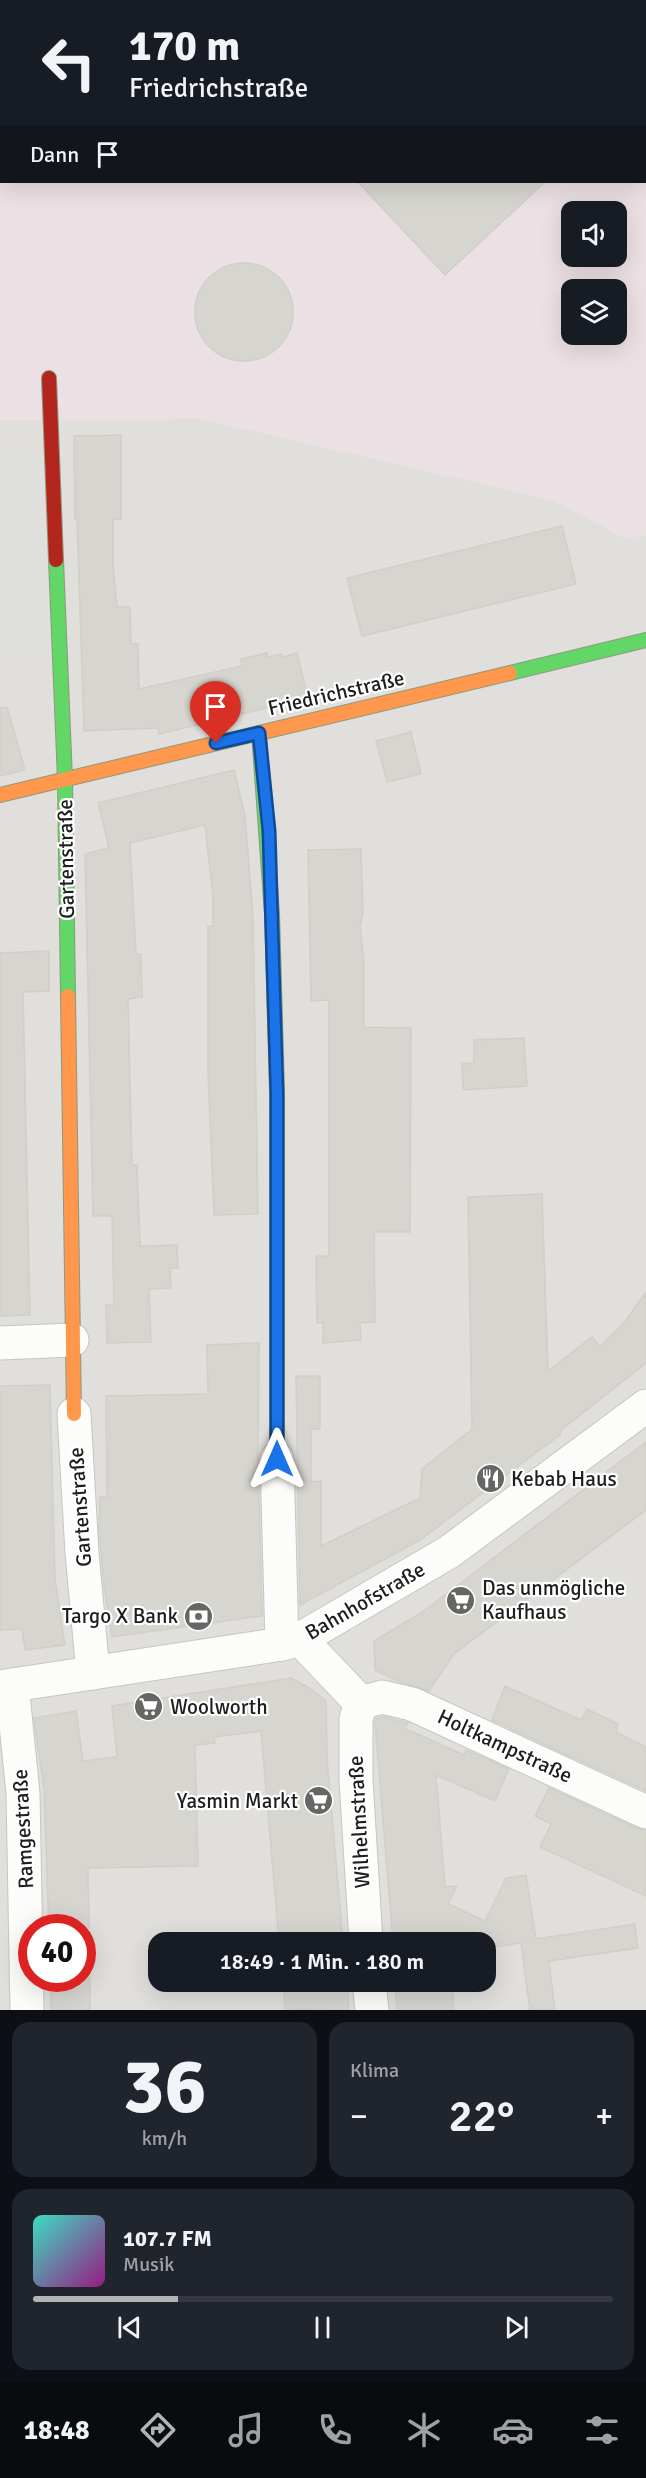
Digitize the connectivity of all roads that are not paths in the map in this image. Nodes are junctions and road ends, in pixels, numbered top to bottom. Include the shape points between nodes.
1 (49, 378) dead end
2 (646, 640) edge
3 (259, 733) junction
4 (65, 780) junction
5 (0, 795) edge
6 (72, 1340) junction
7 (0, 1343) edge
8 (646, 1406) edge
9 (74, 1414) joint
10 (277, 1459) joint
11 (291, 1642) junction
12 (93, 1673) junction
13 (6, 1686) edge
14 (361, 1703) junction
15 (646, 1812) edge
16 (365, 1932) edge
17 (370, 1992) edge
18 (27, 2010) edge
19 (372, 2010) edge

1 - 4 street, Gartenstraße
2 - 3 street, Friedrichstraße
3 - 4 street, Friedrichstraße
3 - 10 street via 269,831 277,1095
4 - 5 street, Friedrichstraße
4 - 6 street, Gartenstraße
6 - 7 street
6 - 9 street, Gartenstraße
8 - 11 street, Bahnhofstraße via 450,1552
9 - 12 street, Gartenstraße
10 - 11 street
11 - 12 street, Bahnhofstraße
11 - 14 street
12 - 13 street, Bahnhofstraße
13 - 18 street, Ramgestraße via 23,1793
14 - 15 street, Holtkampstraße via 382,1697 412,1704
14 - 16 street, Wilhelmstraße via 356,1719 355,1768
17 - 19 street

